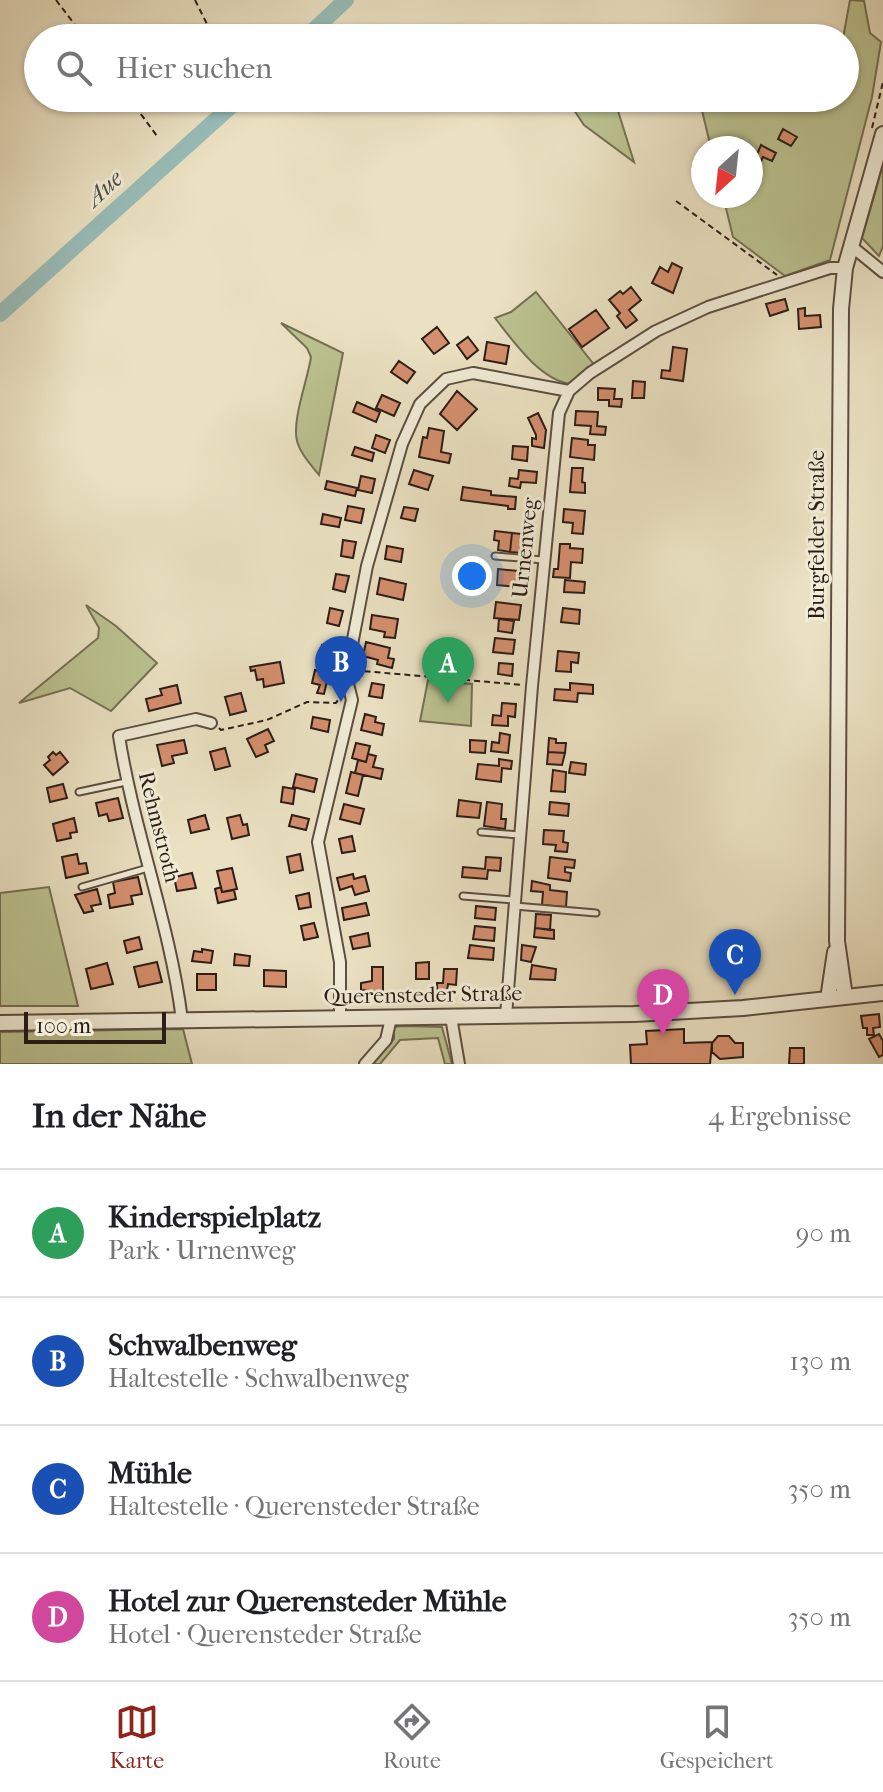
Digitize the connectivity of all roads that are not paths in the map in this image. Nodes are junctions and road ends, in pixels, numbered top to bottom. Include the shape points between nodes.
1 (883, 134) edge
2 (850, 245) junction
3 (845, 268) junction
4 (883, 272) edge
5 (569, 391) junction
6 (495, 556) dead end
7 (544, 560) junction
8 (211, 723) road end
9 (126, 782) junction
10 (79, 792) dead end
11 (481, 832) dead end
12 (520, 835) junction
13 (149, 868) junction
14 (82, 887) dead end
15 (463, 896) dead end
16 (514, 903) junction
17 (596, 913) dead end
18 (837, 941) junction
19 (883, 993) edge
20 (845, 997) junction
21 (828, 999) junction
22 (506, 1016) junction
23 (451, 1017) junction
24 (340, 1018) junction
25 (391, 1018) junction
26 (182, 1020) junction
27 (0, 1023) edge
28 (365, 1064) edge
29 (459, 1064) edge

1 - 2 street, Burgfelder Straße
2 - 3 street, Burgfelder Straße
2 - 4 street
3 - 5 street via 830,268 708,307 656,331
3 - 18 street, Burgfelder Straße
5 - 7 street, Urnenweg via 559,413
5 - 24 street via 473,373 446,379 420,404 402,444 367,566 346,676 352,700 318,842 340,962
6 - 7 lane
7 - 12 street, Urnenweg
8 - 9 street, Rehmstroth via 196,719 119,736
9 - 10 lane
9 - 13 street, Rehmstroth
11 - 12 lane
12 - 16 street, Urnenweg
13 - 14 lane
13 - 26 street, Rehmstroth
15 - 16 lane
16 - 17 lane
16 - 22 street, Urnenweg
18 - 20 street, Burgfelder Straße
18 - 21 street, Burgfelder Straße
19 - 20 street, Querensteder Straße
20 - 21 street, Querensteder Straße
21 - 22 street, Querensteder Straße via 634,1014
22 - 23 street, Querensteder Straße
23 - 25 street, Querensteder Straße
23 - 29 street
24 - 25 street, Querensteder Straße
24 - 26 street, Querensteder Straße
25 - 28 street via 386,1040
26 - 27 street, Querensteder Straße

